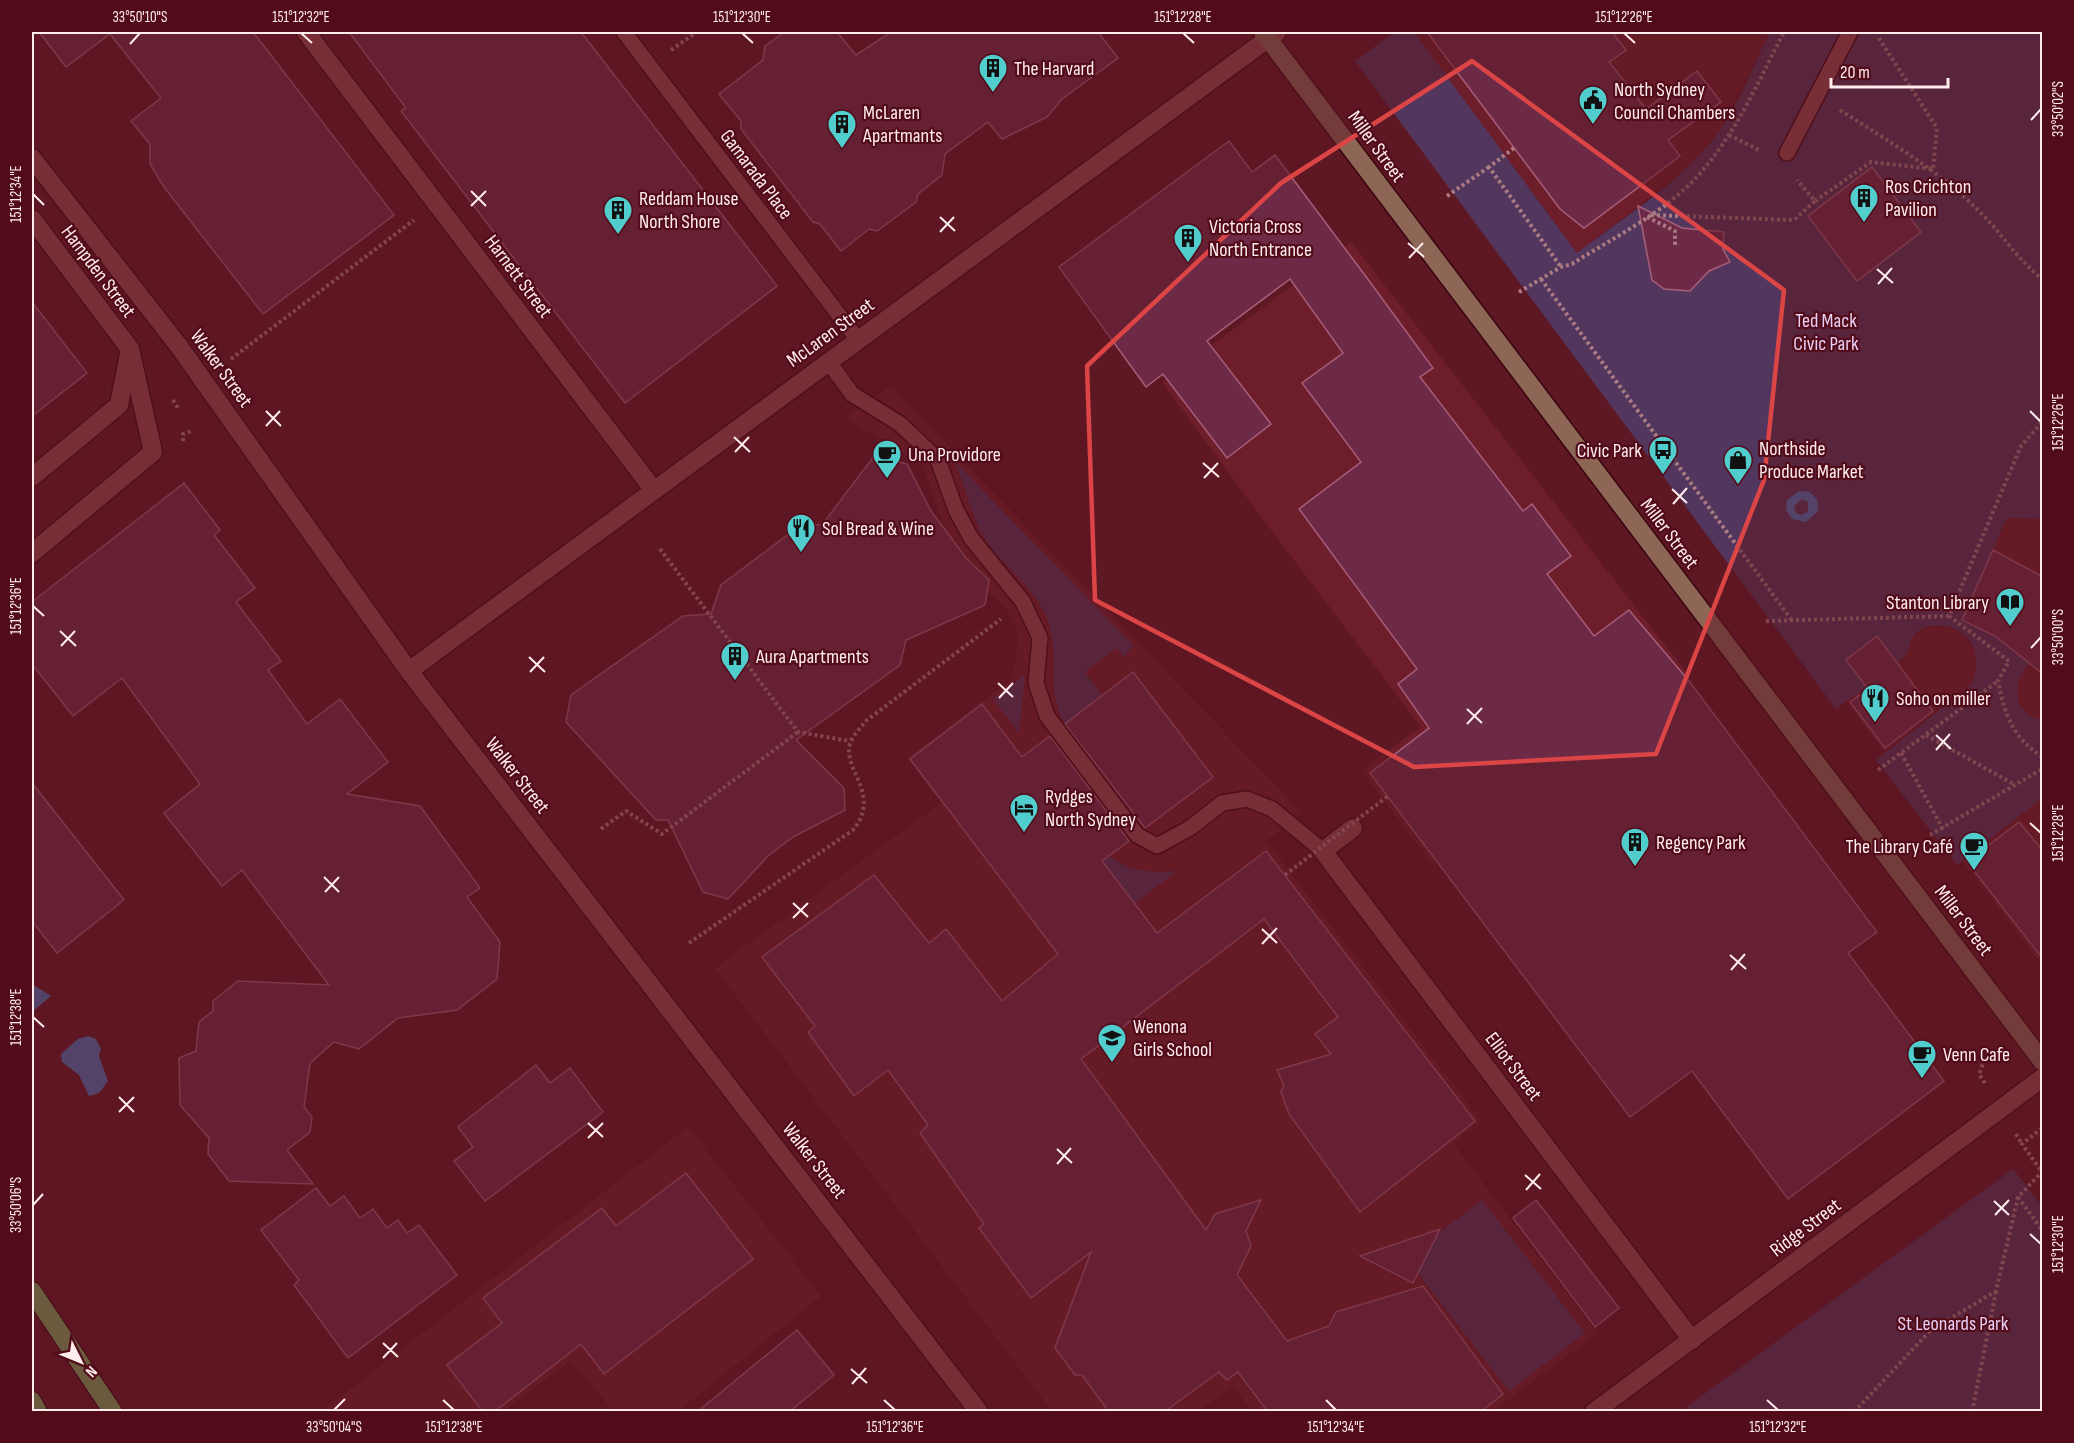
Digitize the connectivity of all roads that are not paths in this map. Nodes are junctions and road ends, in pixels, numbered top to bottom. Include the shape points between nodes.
1 (306, 32) edge
2 (624, 32) edge
3 (1850, 32) edge
4 (1270, 34) edge
5 (1787, 153) dead end
6 (32, 158) edge
7 (32, 219) edge
8 (858, 340) junction
9 (130, 349) junction
10 (828, 361) junction
11 (32, 477) edge
12 (653, 489) junction
13 (32, 553) edge
14 (409, 671) junction
15 (1353, 828) dead end
16 (1323, 851) junction
17 (2043, 1061) edge
18 (2043, 1078) edge
19 (32, 1285) edge
20 (32, 1291) edge
21 (47, 1312) junction
22 (1692, 1340) junction
23 (32, 1401) edge
24 (38, 1412) edge
25 (113, 1412) edge
26 (979, 1412) edge
27 (1594, 1412) edge

1 - 12 street, Harnett Street
2 - 8 lane, Gamarada Place
3 - 5 lane
4 - 8 street, McLaren Street
4 - 17 main road, Miller Street
6 - 14 street, Walker Street via 178,345
7 - 9 street, Hampden Street
8 - 10 street, McLaren Street
9 - 11 street, Hampden Street via 119,405
9 - 13 street, Hampden Street via 153,452
10 - 12 street, McLaren Street
10 - 16 lane via 852,394 900,424 938,460 971,538 1023,602 1040,638 1036,683 1047,716 1137,835 1157,846 1190,828 1221,803 1247,799 1272,809
12 - 14 street, McLaren Street
14 - 26 street, Walker Street
15 - 16 street
16 - 22 street, Elliot Street
18 - 22 street, Ridge Street
19 - 21 highway
20 - 21 highway
21 - 25 highway
22 - 27 street, Ridge Street
23 - 24 highway

